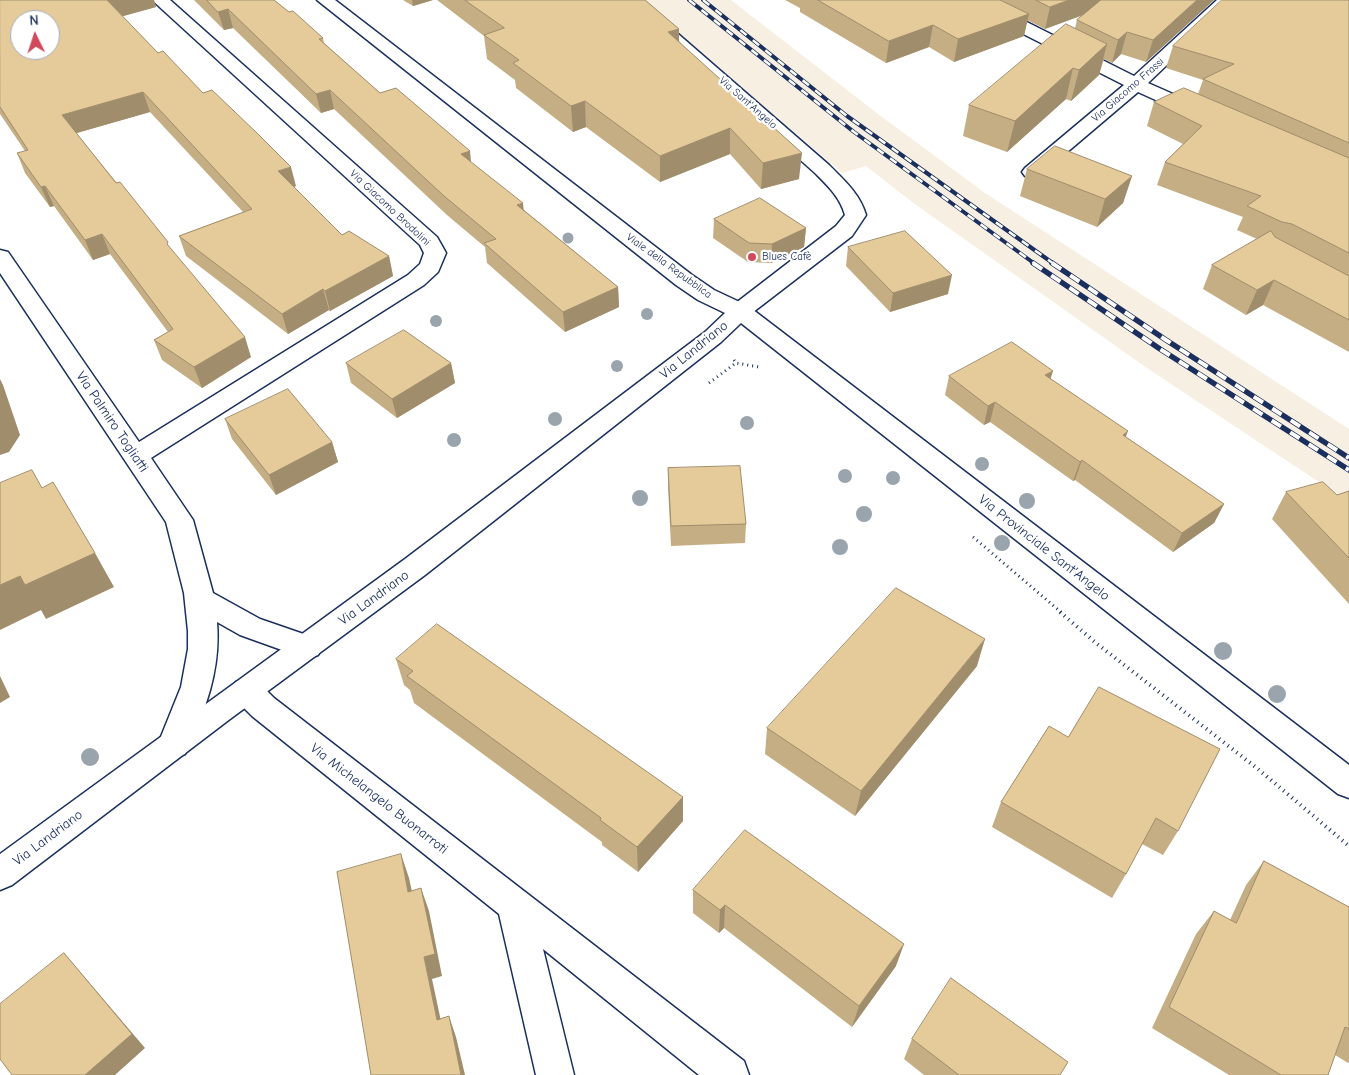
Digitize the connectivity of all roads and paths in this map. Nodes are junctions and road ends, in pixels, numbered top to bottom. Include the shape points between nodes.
1 (160, 0) edge
2 (325, 0) edge
3 (349, 0) edge
4 (629, 0) edge
5 (970, 0) edge
6 (1227, 0) edge
7 (1136, 84) junction
8 (1216, 120) edge
9 (1027, 176) dead end
10 (856, 215) joint
11 (0, 257) edge
12 (740, 311) junction
13 (713, 337) junction
14 (762, 367) dead end
15 (135, 456) junction
16 (967, 533) dead end
17 (198, 598) junction
18 (307, 647) junction
19 (247, 691) junction
20 (174, 744) junction
21 (1349, 784) edge
22 (1349, 846) edge
23 (0, 874) edge
24 (514, 905) junction
25 (555, 1075) edge
26 (730, 1075) edge

1 - 15 street, Via Giacomo Brodolini via 429,242 435,253 430,267 416,280
2 - 12 street, Viale della Repubblica via 684,280 706,296
3 - 12 street, Viale della Repubblica via 724,288
4 - 10 street, Via Sant'Angelo via 822,168 850,200
5 - 7 street
6 - 7 street, Via Giacomo Frassi
7 - 8 street
7 - 9 street, Via Giacomo Frassi
10 - 12 street, Via Landriano via 844,231
11 - 15 street, Via Palmiro Togliatti
12 - 13 street, Via Landriano
12 - 21 street, Via Provinciale Sant'Angelo
13 - 14 path via 736,363
13 - 18 street, Via Landriano via 416,567
15 - 17 street, Via Palmiro Togliatti via 179,520 191,556
16 - 22 path via 1096,643 1258,768
17 - 18 street via 250,626
17 - 20 street, Via Palmiro Togliatti via 203,634 201,670
18 - 19 street, Via Landriano
19 - 20 street, Via Landriano
19 - 24 street, Via Michelangelo Buonarroti
20 - 23 street, Via Landriano
24 - 25 street
24 - 26 street, Via Michelangelo Buonarroti

